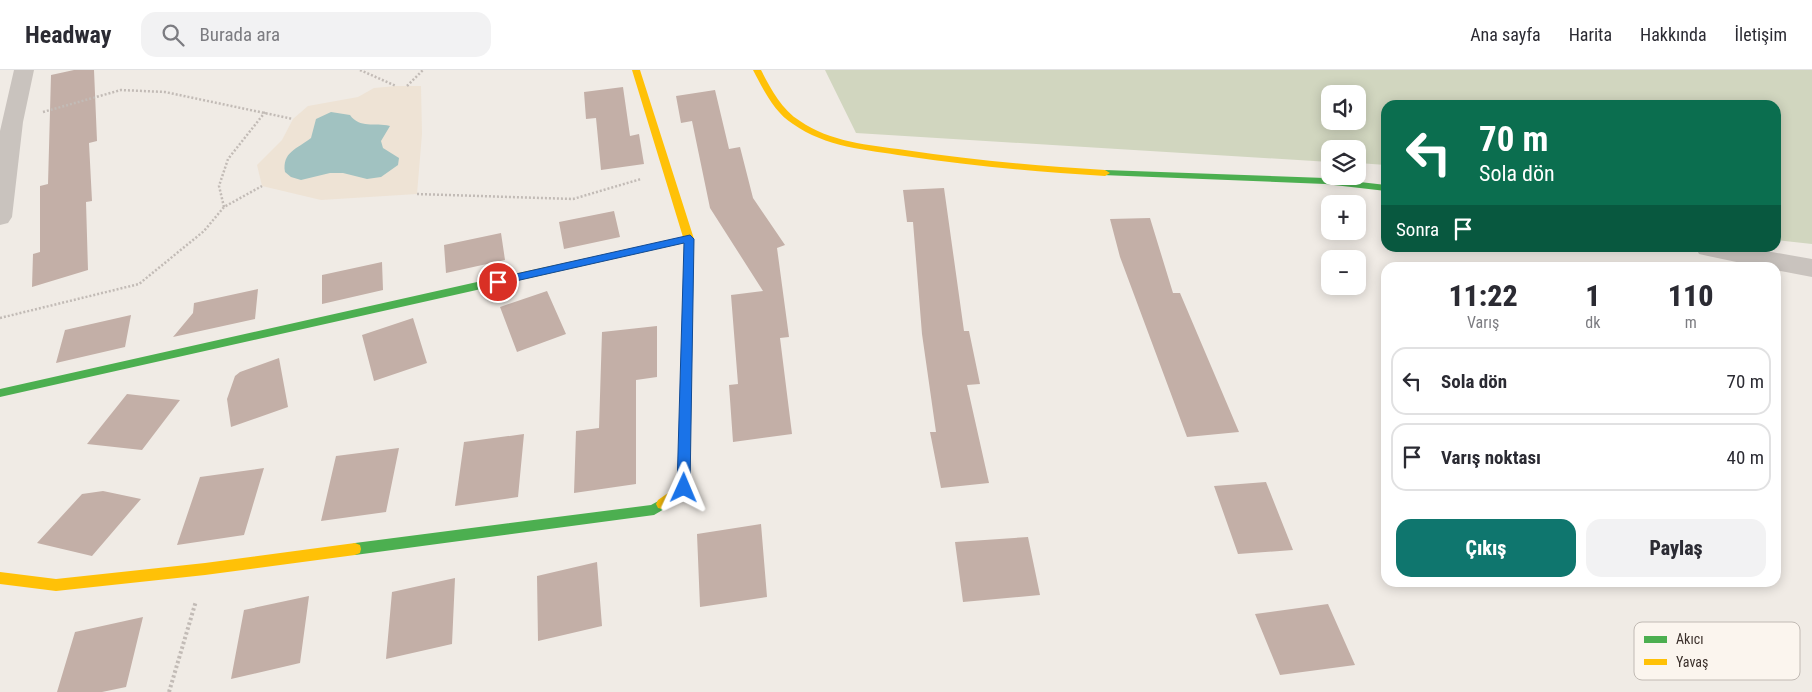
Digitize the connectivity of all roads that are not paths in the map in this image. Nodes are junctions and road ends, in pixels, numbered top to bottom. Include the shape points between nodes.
1 (24, 70) edge
2 (636, 70) edge
3 (758, 70) edge
4 (1381, 187) edge
5 (0, 217) edge
6 (690, 239) junction
7 (1729, 252) edge
8 (1781, 262) edge
9 (1781, 262) edge
10 (1812, 268) edge
11 (0, 393) edge
12 (0, 578) edge

1 - 5 street via 12,122
2 - 6 street
3 - 4 street via 776,102 793,120 814,134 834,141 932,157 1040,169 1325,181
6 - 11 street
6 - 12 street via 684,488 654,510 205,569 56,585
7 - 8 street
9 - 10 street

